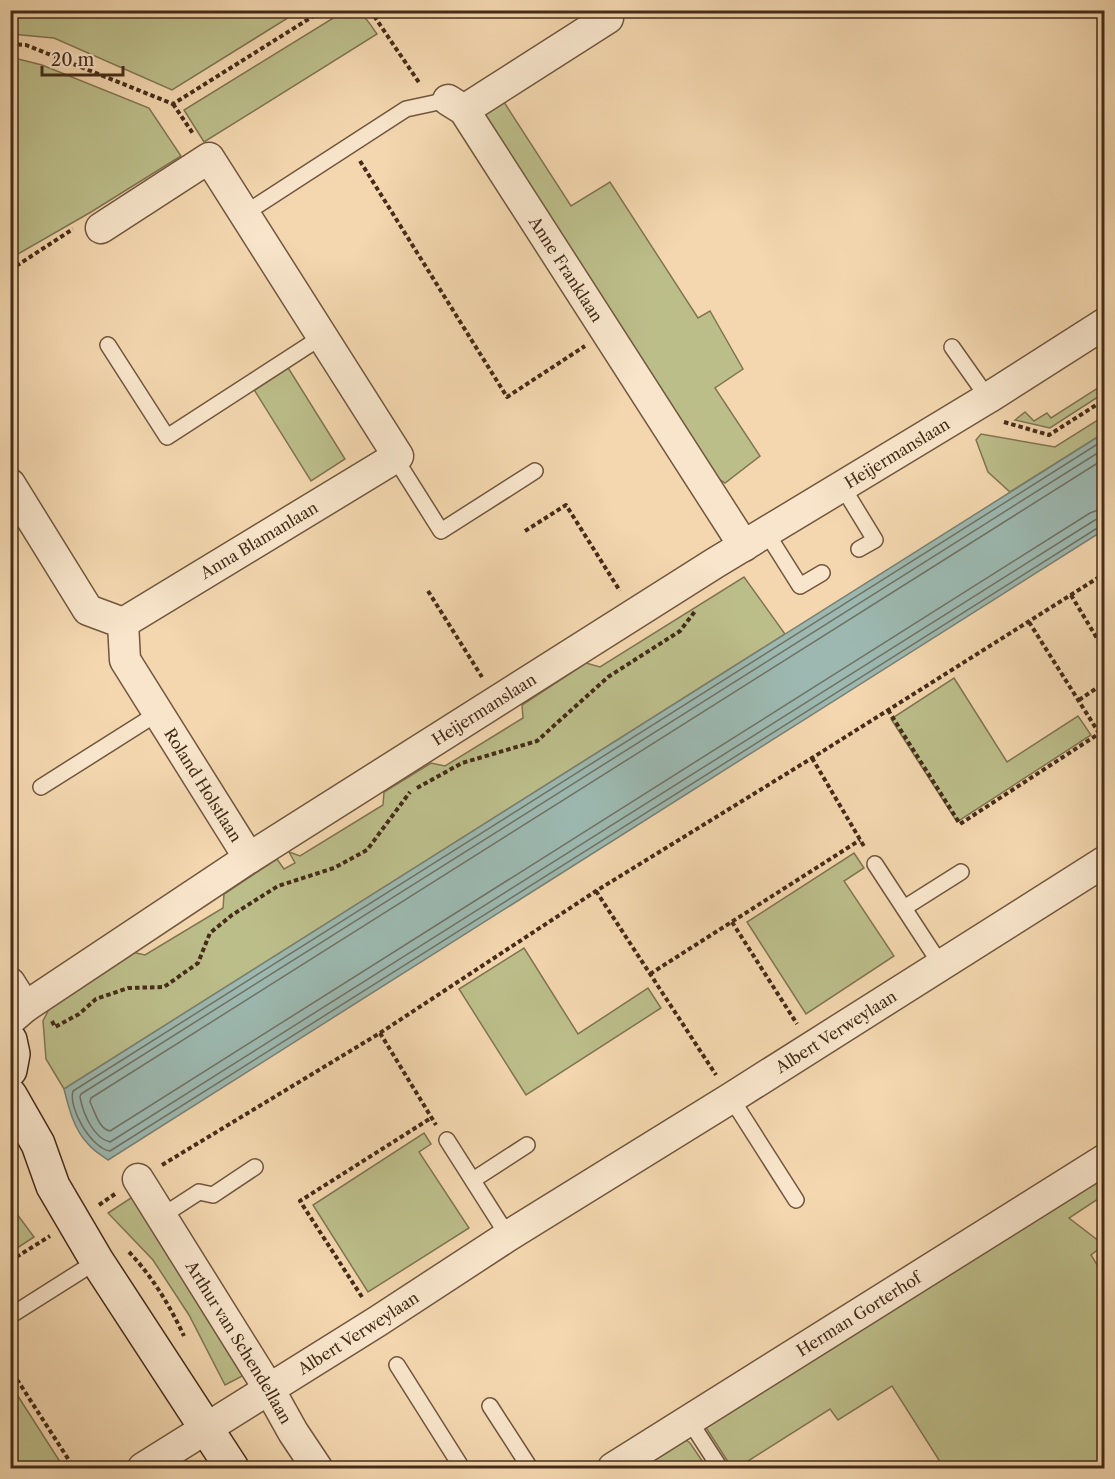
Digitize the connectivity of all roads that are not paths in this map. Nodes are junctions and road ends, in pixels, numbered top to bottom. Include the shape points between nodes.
1 (608, 18) dead end
2 (448, 105) junction
3 (244, 214) junction
4 (100, 228) road end
5 (1104, 324) edge
6 (323, 336) junction
7 (108, 345) dead end
8 (952, 347) dead end
9 (977, 405) junction
10 (395, 458) junction
11 (535, 471) dead end
12 (10, 484) edge
13 (842, 486) junction
14 (755, 539) junction
15 (859, 549) dead end
16 (822, 573) dead end
17 (123, 623) junction
18 (158, 713) junction
19 (42, 787) dead end
20 (249, 858) junction
21 (1104, 862) edge
22 (875, 864) road end
23 (961, 872) dead end
24 (904, 908) junction
25 (941, 965) junction
26 (16, 1004) edge
27 (10, 1040) edge
28 (10, 1070) edge
29 (10, 1095) edge
30 (731, 1098) junction
31 (447, 1140) road end
32 (10, 1142) edge
33 (527, 1145) dead end
34 (1104, 1160) edge
35 (255, 1167) dead end
36 (138, 1179) road end
37 (473, 1180) junction
38 (53, 1186) junction
39 (796, 1200) dead end
40 (162, 1216) junction
41 (508, 1236) junction
42 (98, 1261) junction
43 (10, 1316) edge
44 (397, 1365) dead end
45 (270, 1389) junction
46 (490, 1406) dead end
47 (689, 1420) junction
48 (206, 1429) junction
49 (143, 1468) edge
50 (232, 1468) edge
51 (317, 1468) edge
52 (462, 1468) edge
53 (530, 1468) edge
54 (613, 1468) edge
55 (720, 1468) edge

1 - 2 street
2 - 3 lane via 406,110
2 - 14 street, Anne Franklaan
3 - 4 street via 209,158
3 - 6 street
5 - 9 street, Heijermanslaan
6 - 7 lane via 167,437
6 - 10 street via 398,456
8 - 9 lane
9 - 13 street, Heijermanslaan
10 - 11 lane via 441,531
10 - 17 street, Anna Blamanlaan
12 - 17 street via 88,610
13 - 14 street, Heijermanslaan
13 - 15 lane via 875,540
14 - 16 lane via 800,586
14 - 20 street, Heijermanslaan
17 - 18 street, Roland Holstlaan via 125,660
18 - 19 lane, Roland Holstlaan
18 - 20 street, Roland Holstlaan
20 - 26 street, Heijermanslaan
21 - 25 street, Albert Verweylaan
22 - 24 lane
23 - 24 lane
24 - 25 lane
25 - 30 street, Albert Verweylaan
27 - 28 street
29 - 38 street via 38,1144
30 - 39 lane
30 - 41 street, Albert Verweylaan
31 - 37 lane
32 - 38 street
33 - 37 lane
34 - 47 street, Herman Gorterhof
35 - 40 lane via 213,1195 199,1192
36 - 40 street, Arthur van Schendellaan
37 - 41 lane
38 - 42 street
40 - 45 street, Arthur van Schendellaan
41 - 45 street, Albert Verweylaan
42 - 43 lane
42 - 48 street
44 - 52 lane
45 - 48 street, Albert Verweylaan
45 - 51 street, Arthur van Schendellaan via 292,1432
46 - 53 lane
47 - 54 street, Herman Gorterhof
47 - 55 lane
48 - 49 street, Albert Verweylaan
48 - 50 street

